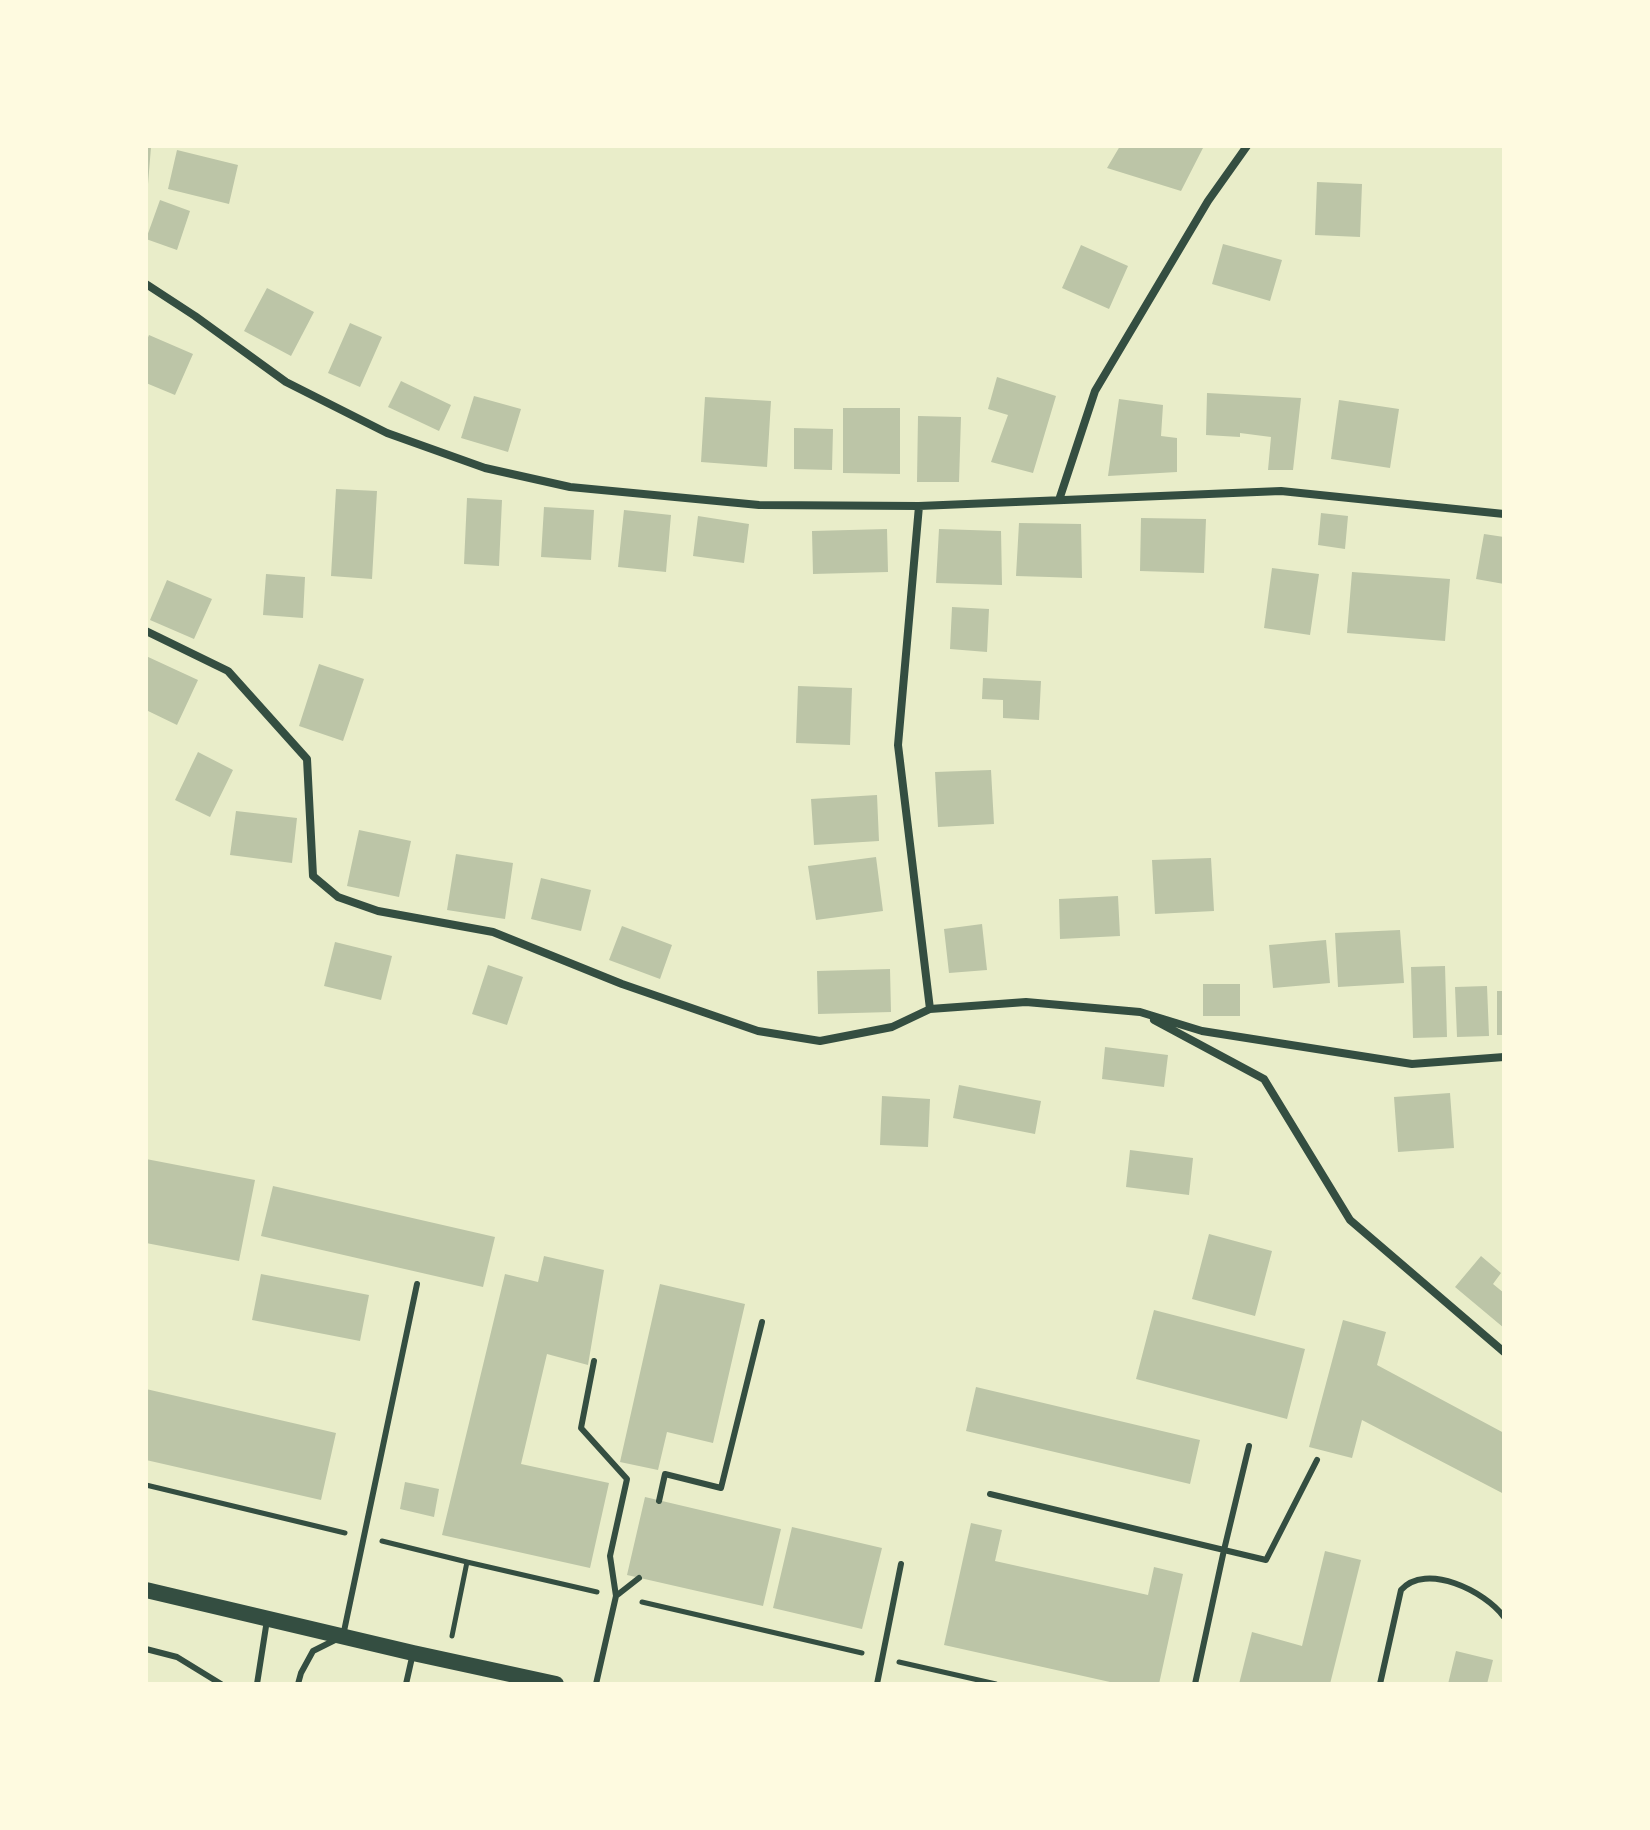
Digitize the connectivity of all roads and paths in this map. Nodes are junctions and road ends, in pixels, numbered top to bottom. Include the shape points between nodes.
1 (1247, 146) edge
2 (146, 284) edge
3 (1059, 500) junction
4 (919, 506) junction
5 (1504, 514) edge
6 (146, 631) edge
7 (930, 1009) junction
8 (1140, 1012) junction
9 (1504, 1057) edge
10 (417, 1284) dead end
11 (762, 1322) dead end
12 (1504, 1352) edge
13 (594, 1361) dead end
14 (1249, 1446) dead end
15 (1317, 1460) dead end
16 (146, 1485) edge
17 (990, 1494) dead end
18 (659, 1501) dead end
19 (364, 1537) junction
20 (1224, 1550) junction
21 (467, 1562) junction
22 (901, 1564) dead end
23 (639, 1578) dead end
24 (146, 1590) edge
25 (616, 1596) junction
26 (1504, 1617) edge
27 (267, 1619) junction
28 (343, 1636) junction
29 (146, 1649) edge
30 (413, 1653) junction
31 (882, 1657) junction
32 (447, 1661) junction
33 (221, 1684) edge
34 (257, 1684) edge
35 (298, 1684) edge
36 (406, 1684) edge
37 (556, 1684) edge
38 (596, 1684) edge
39 (877, 1684) edge
40 (996, 1684) edge
41 (1195, 1684) edge
42 (1380, 1684) edge

1 - 3 street via 1208,201 1095,391
2 - 4 street via 286,382 387,433 485,468 570,487 759,505
3 - 4 street
3 - 5 street via 1281,491
4 - 7 street via 898,745
6 - 7 street via 228,671 307,759 313,876 338,897 378,911 493,932 758,1031 820,1041 892,1027
7 - 8 street via 1026,1002
8 - 9 street via 1202,1031 1412,1064
8 - 12 street via 1264,1079 1350,1220
10 - 19 lane
11 - 18 lane via 721,1488 665,1474
13 - 25 lane via 581,1428 627,1479 610,1556
14 - 20 lane
15 - 20 lane via 1266,1560
16 - 19 path
17 - 20 lane
19 - 21 path
19 - 28 lane
20 - 41 lane
21 - 25 path
21 - 32 path
22 - 31 lane
23 - 25 lane
24 - 27 main road
25 - 31 path
25 - 38 lane
26 - 42 lane via 1492,1603 1455,1584 1429,1578 1408,1582 1401,1590
27 - 28 main road
27 - 34 lane
28 - 30 main road
28 - 35 lane via 313,1651
29 - 33 lane via 177,1657
30 - 32 main road
30 - 36 lane
31 - 39 lane
31 - 40 path
32 - 37 main road

